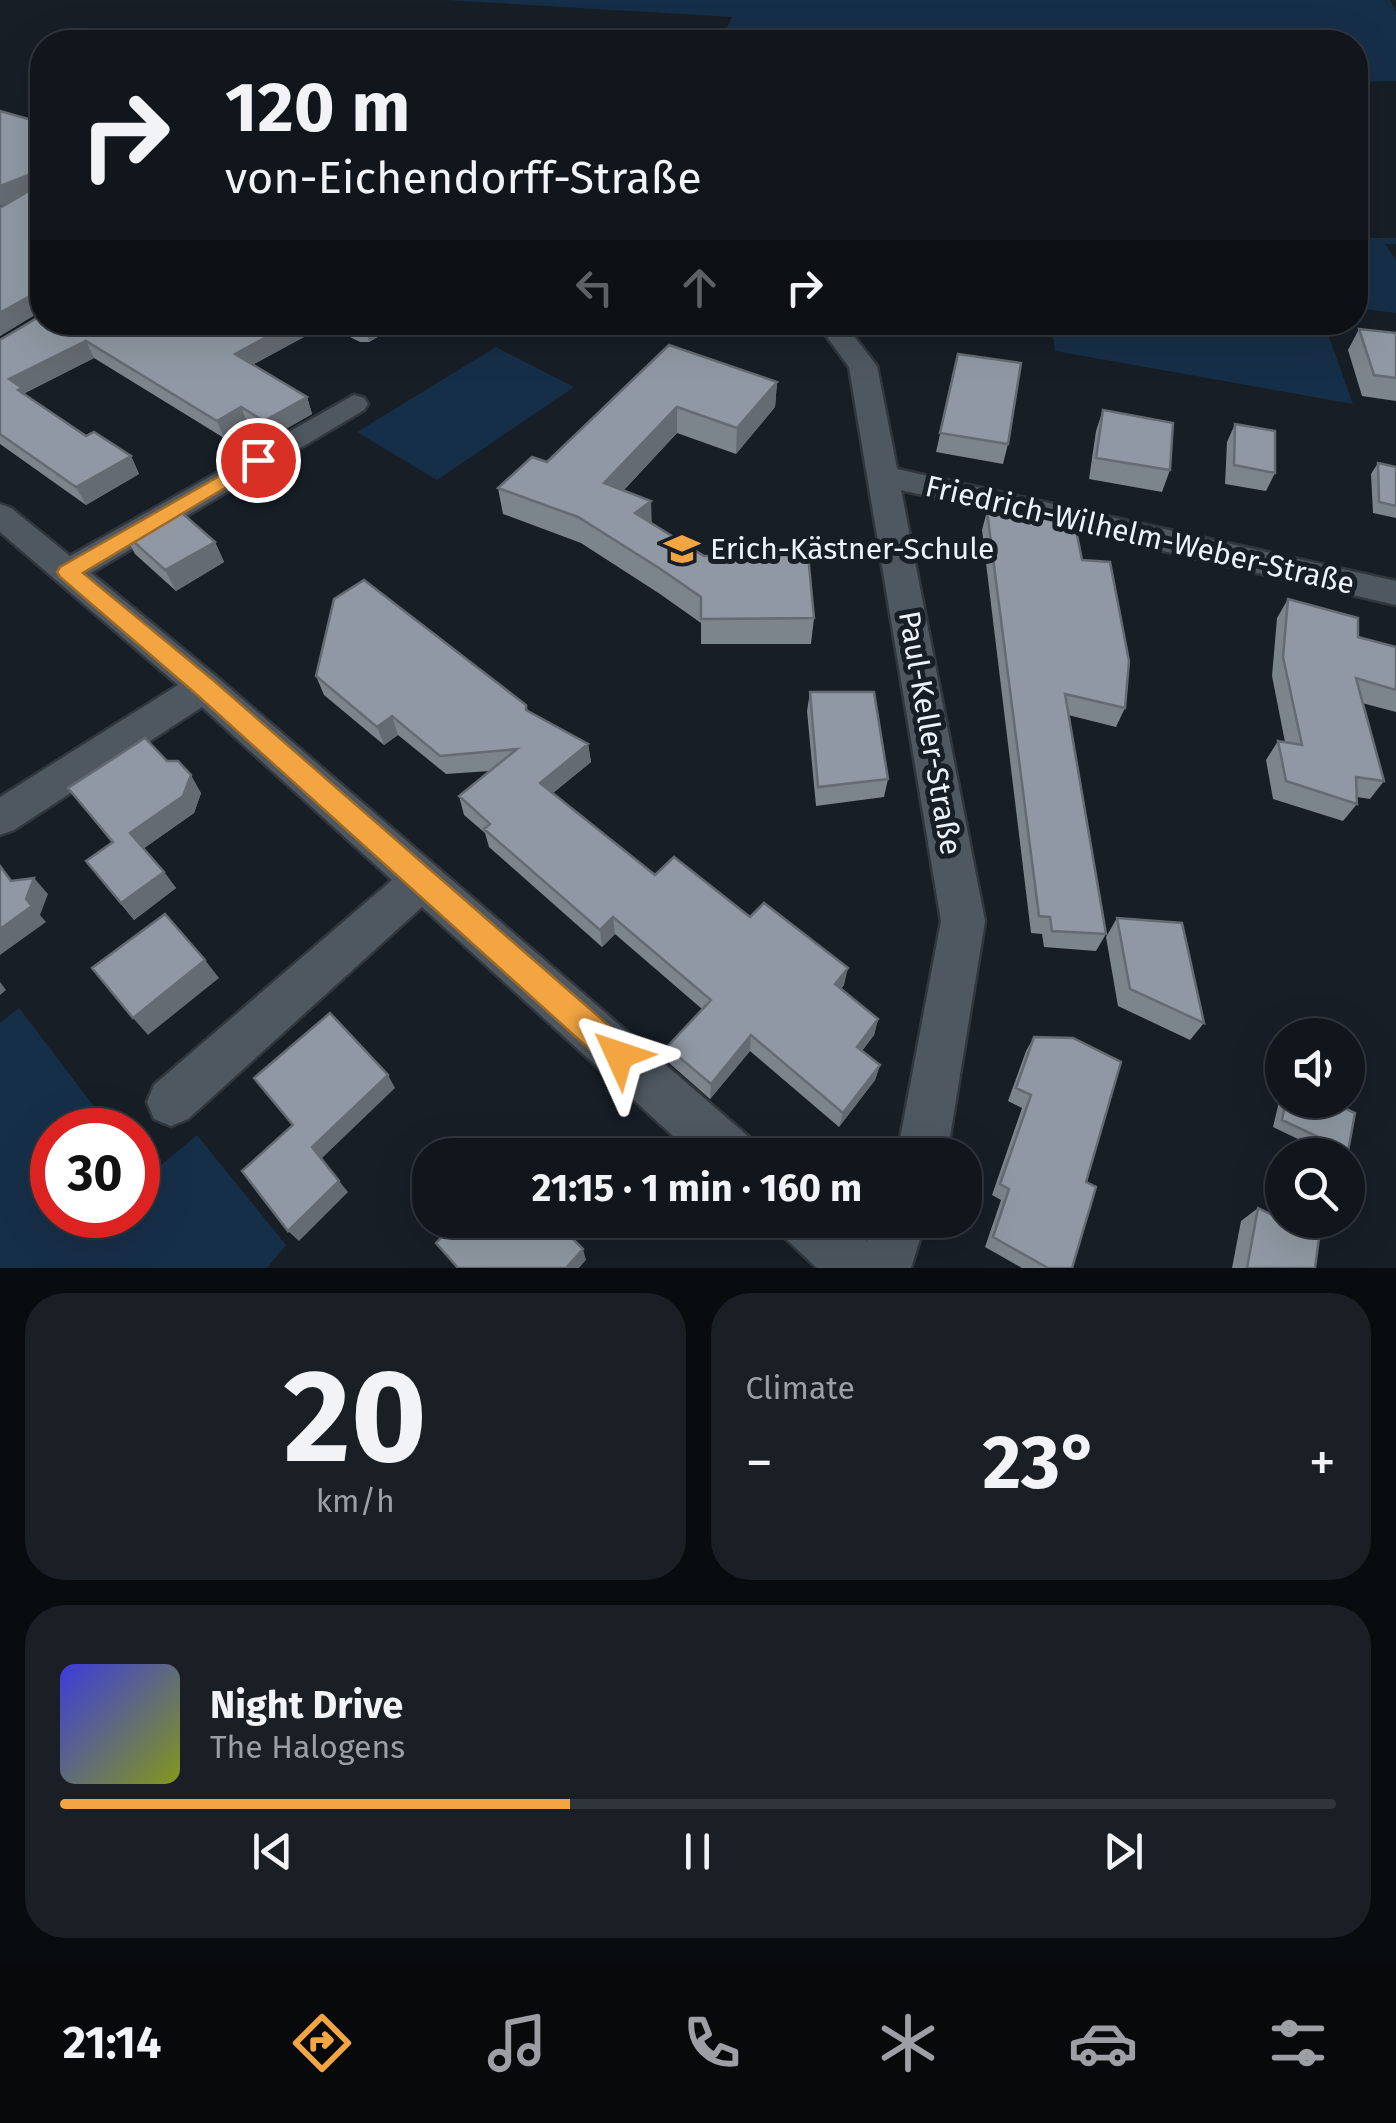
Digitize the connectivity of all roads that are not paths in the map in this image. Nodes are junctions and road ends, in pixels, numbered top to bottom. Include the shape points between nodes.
1 (840, 335) edge
2 (354, 404) dead end
3 (884, 476) junction
4 (0, 516) edge
5 (68, 572) junction
6 (1396, 593) edge
7 (204, 687) junction
8 (0, 818) edge
9 (423, 880) junction
10 (170, 1102) dead end
11 (712, 1138) edge
12 (925, 1138) edge
13 (824, 1238) edge
14 (894, 1238) edge
15 (857, 1268) edge
16 (884, 1268) edge

1 - 3 street, Paul-Keller-Straße via 863,366
2 - 5 street
3 - 6 street, Friedrich-Wilhelm-Weber-Straße
3 - 12 street, Paul-Keller-Straße via 962,921
4 - 5 street
5 - 7 street
7 - 8 street
7 - 9 street
9 - 10 street
9 - 11 street
13 - 15 street
14 - 16 street

